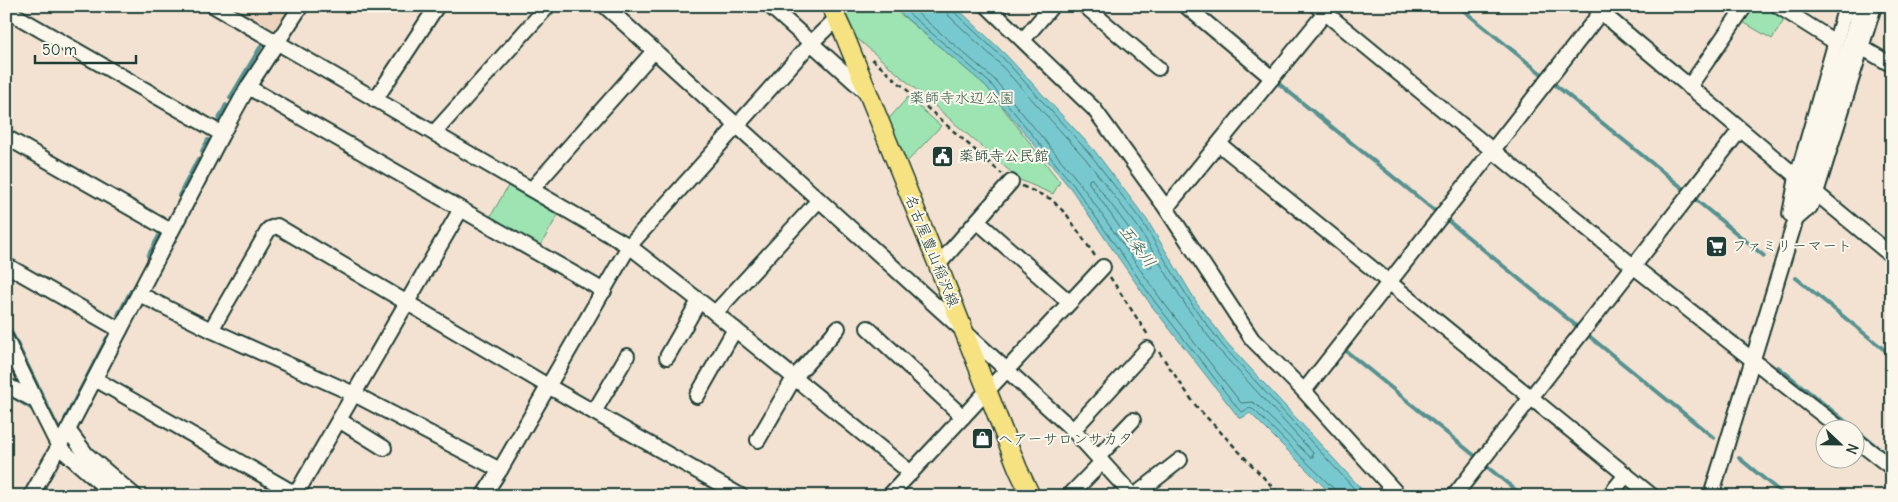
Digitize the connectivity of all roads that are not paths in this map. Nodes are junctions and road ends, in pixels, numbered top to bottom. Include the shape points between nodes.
1 (214, 6) edge
2 (301, 6) edge
3 (437, 6) edge
4 (548, 6) edge
5 (604, 6) edge
6 (770, 6) edge
7 (987, 6) edge
8 (1052, 6) edge
9 (1085, 6) edge
10 (1186, 6) edge
11 (1744, 6) edge
12 (1778, 6) edge
13 (1846, 6) edge
14 (1861, 6) edge
15 (1874, 6) edge
16 (1324, 9) edge
17 (1598, 9) edge
18 (6, 10) edge
19 (834, 12) edge
20 (1023, 40) junction
21 (1835, 42) junction
22 (276, 43) junction
23 (811, 43) junction
24 (1861, 47) junction
25 (654, 51) junction
26 (1889, 59) edge
27 (1158, 68) dead end
28 (1272, 78) junction
29 (248, 87) junction
30 (1689, 87) junction
31 (868, 95) junction
32 (375, 100) junction
33 (737, 126) junction
34 (1740, 130) junction
35 (434, 133) junction
36 (222, 134) junction
37 (6, 136) edge
38 (1219, 144) junction
39 (1492, 149) junction
40 (1797, 177) junction
41 (1011, 182) road end
42 (532, 189) junction
43 (1816, 194) junction
44 (819, 200) junction
45 (1166, 208) junction
46 (461, 209) junction
47 (1796, 220) junction
48 (977, 221) junction
49 (171, 231) junction
50 (629, 246) junction
51 (1890, 251) edge
52 (1782, 264) junction
53 (6, 265) edge
54 (938, 265) junction
55 (1633, 266) junction
56 (1103, 267) road end
57 (1389, 282) junction
58 (604, 291) junction
59 (139, 294) junction
60 (699, 301) junction
61 (406, 302) junction
62 (1069, 302) junction
63 (715, 313) junction
64 (838, 328) dead end
65 (868, 328) dead end
66 (735, 329) junction
67 (120, 330) junction
68 (211, 330) junction
69 (964, 331) junction
70 (6, 339) edge
71 (1152, 347) road end
72 (627, 356) dead end
73 (667, 357) dead end
74 (1752, 360) junction
75 (1006, 370) junction
76 (794, 378) junction
77 (95, 379) junction
78 (6, 385) edge
79 (548, 386) junction
80 (1304, 391) junction
81 (987, 392) junction
82 (354, 394) junction
83 (696, 396) dead end
84 (1531, 397) junction
85 (36, 401) junction
86 (594, 412) junction
87 (963, 417) junction
88 (339, 420) junction
89 (1133, 420) dead end
90 (1829, 420) edge
91 (68, 430) junction
92 (1073, 430) junction
93 (758, 440) dead end
94 (59, 447) junction
95 (384, 448) dead end
96 (1866, 448) edge
97 (1100, 460) junction
98 (1180, 460) dead end
99 (1892, 468) edge
100 (500, 470) junction
101 (911, 473) junction
102 (1626, 475) junction
103 (485, 492) edge
104 (298, 495) edge
105 (31, 496) edge
106 (115, 496) edge
107 (135, 496) edge
108 (500, 496) edge
109 (741, 496) edge
110 (889, 496) edge
111 (1031, 496) edge
112 (1069, 496) edge
113 (1133, 496) edge
114 (1399, 496) edge
115 (1454, 496) edge
116 (1609, 496) edge
117 (1652, 496) edge
118 (1712, 496) edge

1 - 22 street
2 - 22 street
3 - 32 street
4 - 35 street
5 - 25 street
6 - 23 street
7 - 20 street
8 - 20 street
9 - 27 street
10 - 28 street
11 - 30 street
12 - 21 street
13 - 21 street
14 - 47 street
15 - 24 street
16 - 28 street
16 - 39 street
17 - 30 street
17 - 39 street
18 - 36 street
19 - 23 street
19 - 31 main road, 名古屋豊山稲沢線
20 - 45 street via 1094,109
21 - 40 street
22 - 29 street
22 - 32 street
23 - 31 street
23 - 33 street
24 - 26 street
24 - 43 street
25 - 33 street
25 - 42 street
28 - 38 street
29 - 36 street
29 - 46 street
30 - 34 street
31 - 54 main road, 名古屋豊山稲沢線
32 - 35 street
33 - 44 street
33 - 50 street
34 - 40 street
34 - 55 street
35 - 42 street
36 - 49 street
37 - 49 street
38 - 45 street
38 - 57 street
39 - 55 street
39 - 57 street
40 - 52 street
41 - 48 street
42 - 50 street
43 - 47 street via 1810,207
43 - 51 street
44 - 63 street
44 - 69 street
45 - 80 street via 1252,339
46 - 58 street
46 - 61 street
47 - 52 street
48 - 54 street
48 - 62 street
49 - 59 street
50 - 58 street
50 - 60 street
52 - 74 street
53 - 67 street
54 - 69 main road, 名古屋豊山稲沢線
55 - 74 street
55 - 84 street
56 - 62 street
57 - 80 street
57 - 84 street
58 - 79 street
59 - 67 street
59 - 68 street
60 - 63 street
60 - 73 street
61 - 68 street via 277,226 269,229
61 - 79 street
61 - 82 street
62 - 75 street
63 - 66 street
64 - 76 street
65 - 87 street
66 - 76 street
66 - 83 street
67 - 77 street
68 - 82 street
69 - 75 street
69 - 81 main road, 名古屋豊山稲沢線
70 - 85 street
71 - 92 street
72 - 86 street
74 - 90 street
74 - 118 street
75 - 81 street
75 - 92 street
76 - 93 street
76 - 101 street
77 - 91 street
77 - 104 street
78 - 85 street
79 - 86 street
79 - 100 street
80 - 114 street
81 - 87 street
81 - 111 main road, 名古屋豊山稲沢線
82 - 88 street
82 - 100 street
84 - 102 street
84 - 115 street
85 - 94 street
86 - 109 street
87 - 101 street
88 - 95 street
88 - 104 street
89 - 97 street
91 - 94 street
91 - 107 street via 86,454
92 - 97 street
94 - 105 street
94 - 106 street
96 - 99 street
97 - 112 street
97 - 113 street
98 - 113 street
100 - 103 street
101 - 110 street
102 - 116 street
102 - 117 street
103 - 108 street

